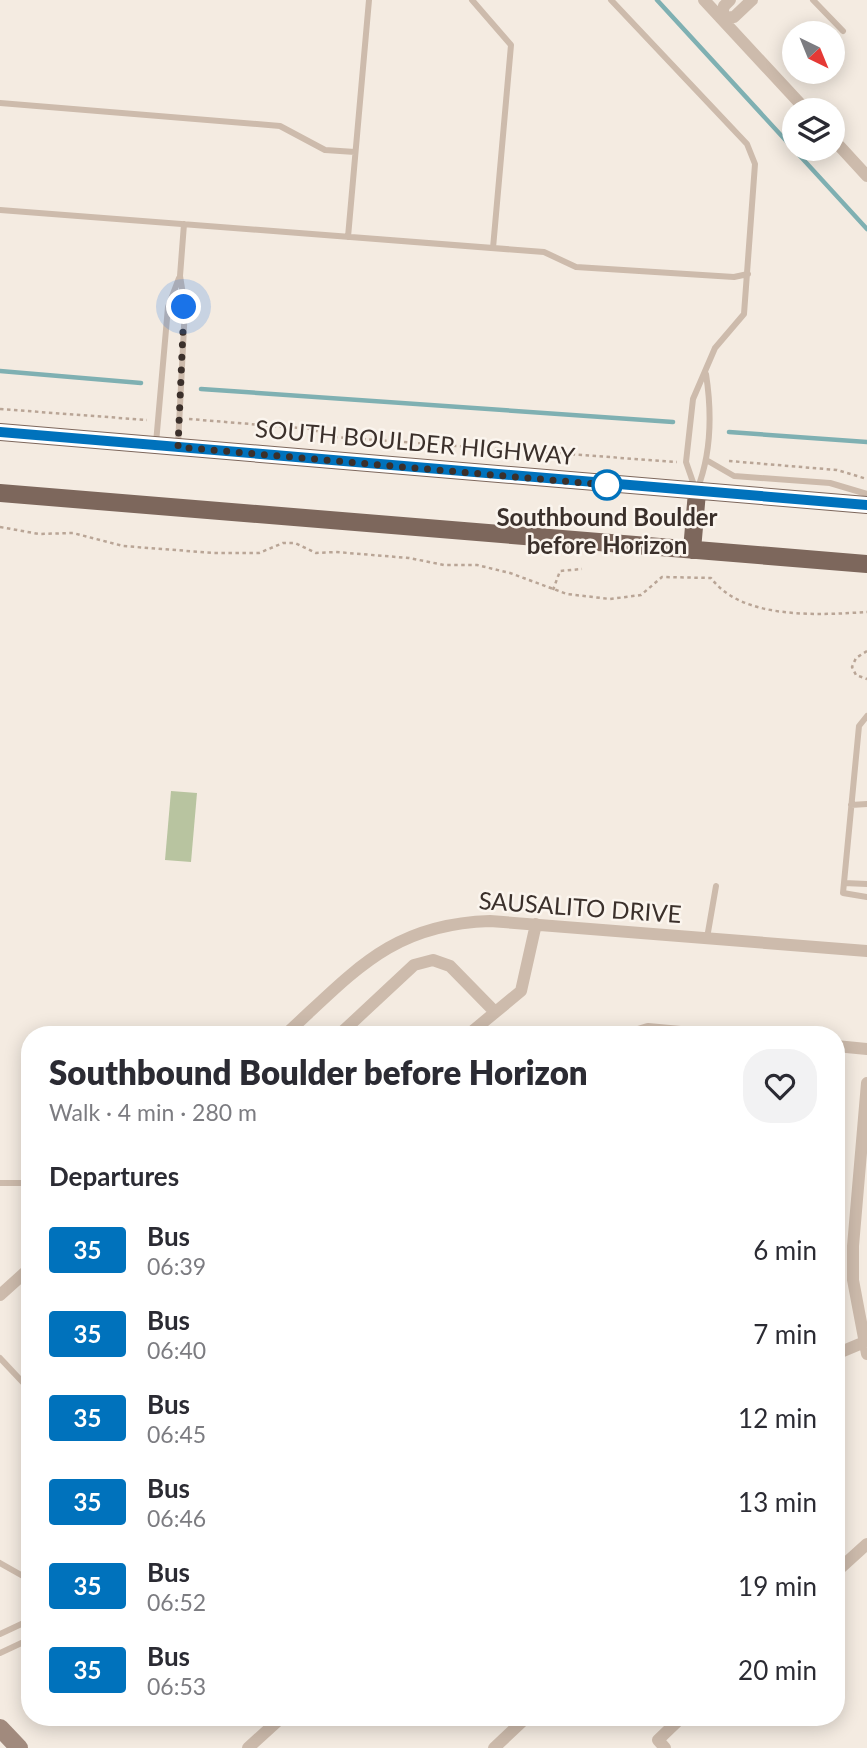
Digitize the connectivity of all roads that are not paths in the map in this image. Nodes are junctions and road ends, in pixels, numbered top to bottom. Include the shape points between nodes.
1 (369, 0) edge
2 (472, 0) edge
3 (611, 0) edge
4 (704, 0) edge
5 (730, 0) edge
6 (752, 0) edge
7 (813, 0) edge
8 (721, 18) junction
9 (833, 21) edge
10 (795, 98) edge
11 (0, 103) edge
12 (355, 152) junction
13 (845, 152) edge
14 (867, 176) edge
15 (0, 210) edge
16 (184, 224) junction
17 (348, 237) junction
18 (493, 248) junction
19 (748, 274) junction
20 (180, 276) junction
21 (705, 372) junction
22 (0, 432) edge
23 (156, 445) junction
24 (178, 447) junction
25 (708, 461) junction
26 (697, 492) junction
27 (0, 493) edge
28 (867, 494) edge
29 (867, 505) edge
30 (692, 550) junction
31 (867, 564) edge
32 (867, 716) edge
33 (856, 750) junction
34 (867, 751) edge
35 (867, 804) edge
36 (851, 806) junction
37 (844, 883) junction
38 (867, 884) edge
39 (716, 886) dead end
40 (867, 897) edge
41 (536, 925) junction
42 (707, 938) junction
43 (867, 951) edge
44 (495, 1012) junction
45 (295, 1026) edge
46 (349, 1026) edge
47 (478, 1026) edge
48 (845, 1047) edge
49 (867, 1049) edge
50 (867, 1083) edge
51 (0, 1183) edge
52 (21, 1183) edge
53 (21, 1276) edge
54 (0, 1295) edge
55 (866, 1346) edge
56 (845, 1352) edge
57 (2, 1363) edge
58 (21, 1381) edge
59 (867, 1544) edge
60 (0, 1563) edge
61 (845, 1564) edge
62 (21, 1575) edge
63 (21, 1624) edge
64 (0, 1634) edge
65 (21, 1643) edge
66 (1, 1651) edge
67 (272, 1726) edge
68 (517, 1726) edge
69 (675, 1726) edge
70 (0, 1728) edge
71 (661, 1744) edge
72 (19, 1748) edge
73 (248, 1748) edge
74 (494, 1748) edge

1 - 12 lane
2 - 18 lane via 511,45
3 - 19 lane via 747,144 755,164
4 - 8 street
5 - 8 street
6 - 8 street via 734,17
7 - 9 lane
8 - 10 street
11 - 12 lane via 281,126 325,150
12 - 17 lane
13 - 14 street
15 - 16 lane
16 - 17 lane
16 - 20 lane
17 - 18 lane
18 - 19 lane via 544,252 576,267 734,277
19 - 21 lane via 744,314 715,348
20 - 23 lane via 168,307
20 - 24 lane via 184,307
21 - 25 lane via 710,398
21 - 26 lane via 693,399 686,462
22 - 23 main road, SOUTH BOULDER HIGHWAY
23 - 24 main road, SOUTH BOULDER HIGHWAY
24 - 26 main road, SOUTH BOULDER HIGHWAY
25 - 26 lane
25 - 28 lane via 734,476 830,483
26 - 29 main road, SOUTH BOULDER HIGHWAY
26 - 30 main road
27 - 30 main road
30 - 31 main road
32 - 33 lane via 859,726
33 - 34 lane
33 - 36 lane
35 - 36 lane
36 - 37 lane
37 - 38 lane
37 - 40 lane via 843,893
39 - 42 lane
41 - 42 street, SAUSALITO DRIVE
41 - 44 street via 521,991
41 - 45 street, SAUSALITO DRIVE via 455,922 409,936 376,953
42 - 43 street, SAUSALITO DRIVE
44 - 46 street via 450,966 433,960 414,965
44 - 47 street
48 - 49 street
50 - 55 street via 853,1245 853,1280
51 - 52 lane
53 - 54 street
55 - 56 street
57 - 58 lane
59 - 61 street
60 - 62 lane
63 - 64 lane
65 - 66 lane
67 - 73 street
68 - 74 street
69 - 71 street
70 - 72 main road

